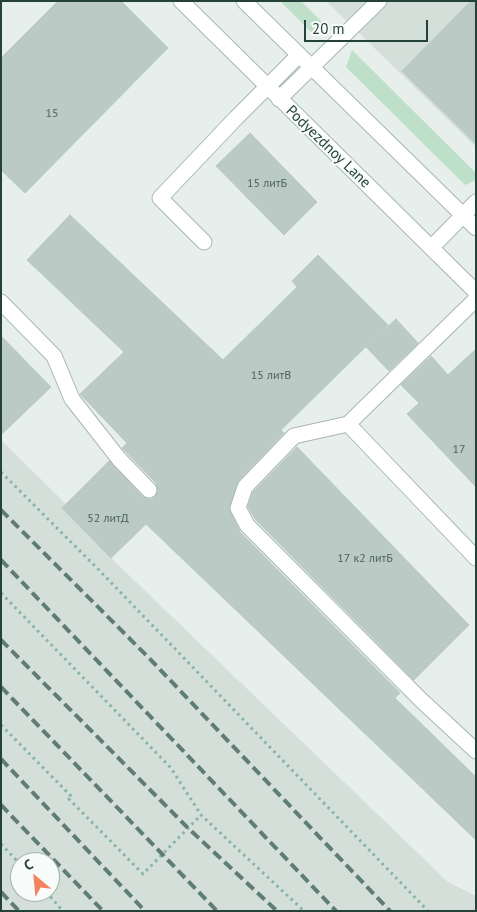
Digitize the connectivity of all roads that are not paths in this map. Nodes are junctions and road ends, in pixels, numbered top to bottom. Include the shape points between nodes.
1 (181, 1) edge
2 (244, 1) edge
3 (378, 1) edge
4 (299, 55) junction
5 (311, 67) junction
6 (267, 87) junction
7 (279, 98) junction
8 (476, 202) edge
9 (463, 216) junction
10 (476, 228) edge
11 (204, 242) dead end
12 (431, 248) junction
13 (476, 292) edge
14 (476, 299) edge
15 (1, 302) edge
16 (348, 424) junction
17 (149, 490) dead end
18 (476, 558) edge
19 (476, 751) edge

1 - 6 street, Podyezdnoy Lane
2 - 4 street
3 - 5 street
4 - 5 street
4 - 6 street
5 - 7 street
5 - 9 street
6 - 7 street, Podyezdnoy Lane
6 - 11 street via 160,198
7 - 12 street, Podyezdnoy Lane
8 - 9 street
9 - 10 street
9 - 12 street
12 - 13 street, Podyezdnoy Lane
14 - 16 street
15 - 17 street via 54,356 72,398
16 - 18 street
16 - 19 street via 294,436 245,487 238,508 247,525

